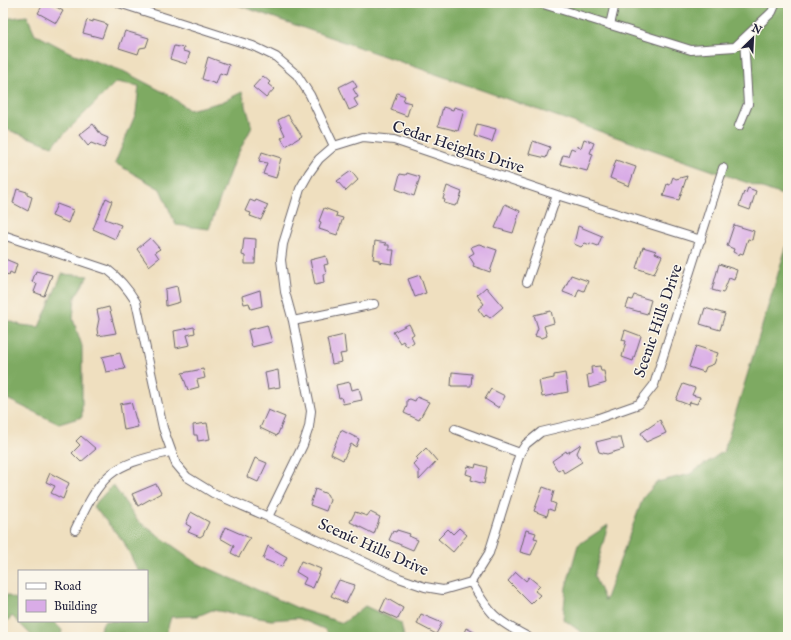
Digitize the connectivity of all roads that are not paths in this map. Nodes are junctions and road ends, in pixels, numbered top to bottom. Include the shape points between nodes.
1 (119, 3) edge
2 (540, 3) edge
3 (615, 3) edge
4 (776, 3) edge
5 (145, 7) edge
6 (610, 25) junction
7 (744, 39) junction
8 (739, 126) dead end
9 (334, 146) junction
10 (723, 168) dead end
11 (557, 195) junction
12 (3, 235) edge
13 (701, 240) junction
14 (527, 282) dead end
15 (374, 304) dead end
16 (293, 321) junction
17 (455, 429) dead end
18 (170, 452) junction
19 (520, 453) junction
20 (268, 517) junction
21 (75, 530) dead end
22 (471, 582) junction
23 (528, 637) edge

1 - 5 street
2 - 6 street
3 - 6 street
4 - 7 street via 772,12
5 - 9 street via 253,46 276,57 296,75 310,95
6 - 7 street via 691,50 735,47
7 - 8 street via 748,104
9 - 11 street, Cedar Heights Drive via 362,137 394,140
9 - 16 street, Cedar Heights Drive via 319,159 300,189 283,244 281,260 285,292
10 - 13 street, Scenic Hills Drive
11 - 13 street, Cedar Heights Drive
11 - 14 street
12 - 18 street, Scenic Hills Drive via 108,270 129,290 136,302
13 - 19 street, Scenic Hills Drive via 654,385 647,395 639,404 624,410 541,432 526,444
15 - 16 street
16 - 20 street, Cedar Heights Drive via 311,411 309,427 287,481
17 - 19 street
18 - 20 street, Scenic Hills Drive via 187,477
18 - 21 street via 119,467 108,476 98,486
19 - 22 street, Scenic Hills Drive via 489,553
20 - 22 street, Scenic Hills Drive via 399,578 425,587 443,590
22 - 23 street via 491,613 504,625

